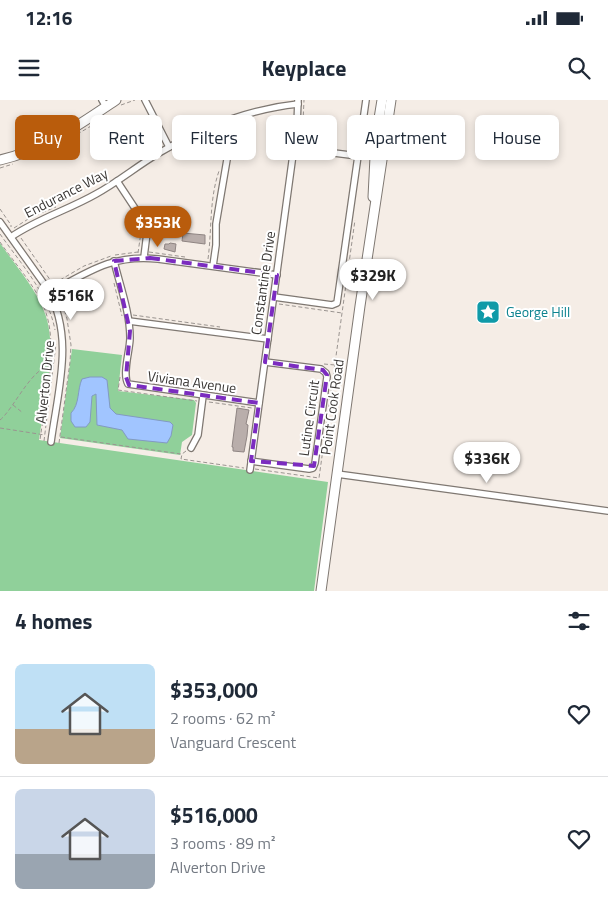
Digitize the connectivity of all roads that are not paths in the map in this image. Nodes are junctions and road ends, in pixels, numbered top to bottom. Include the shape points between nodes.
1 (116, 100) edge
2 (145, 100) edge
3 (366, 100) edge
4 (382, 100) edge
5 (391, 100) edge
6 (298, 102) edge
7 (104, 103) edge
8 (246, 115) edge
9 (297, 115) edge
10 (364, 115) edge
11 (172, 145) edge
12 (169, 147) junction
13 (0, 160) edge
14 (228, 160) edge
15 (292, 160) edge
16 (357, 160) edge
17 (117, 181) junction
18 (0, 222) edge
19 (372, 228) junction
20 (11, 237) junction
21 (141, 258) junction
22 (114, 261) junction
23 (213, 266) junction
24 (277, 275) junction
25 (50, 293) junction
26 (274, 298) junction
27 (131, 318) junction
28 (268, 339) junction
29 (265, 362) junction
30 (203, 399) junction
31 (259, 403) junction
32 (52, 442) dead end
33 (191, 448) road end
34 (251, 461) junction
35 (250, 469) road end
36 (337, 474) junction
37 (608, 511) edge
38 (321, 591) edge

1 - 7 main road
2 - 12 street
3 - 10 street
4 - 19 main road, Point Cook Road via 375,144
5 - 19 main road, Point Cook Road
6 - 8 street, Endurance Way
6 - 9 street, Constantine Drive
7 - 13 main road via 52,141
11 - 12 street, Endurance Way
12 - 17 street, Endurance Way
14 - 23 street via 216,224
15 - 24 street, Constantine Drive
16 - 26 street via 336,304
17 - 20 street, Endurance Way
17 - 21 street via 146,225
18 - 20 street, Alverton Drive
19 - 36 main road, Point Cook Road
20 - 25 street, Alverton Drive
21 - 22 street
21 - 23 street
22 - 25 street via 88,271
22 - 27 street, Viviana Avenue
23 - 24 street
24 - 26 street, Constantine Drive
25 - 32 street, Alverton Drive via 59,316 63,345
26 - 28 street, Constantine Drive
27 - 28 street
27 - 30 street, Viviana Avenue via 128,384
28 - 29 street, Constantine Drive
29 - 31 street, Constantine Drive
29 - 34 street, Lutine Circuit via 326,372 315,463 309,469
30 - 31 street, Viviana Avenue
30 - 33 street via 198,435
31 - 34 street, Constantine Drive
34 - 35 street, Constantine Drive
36 - 37 street
36 - 38 main road, Point Cook Road

